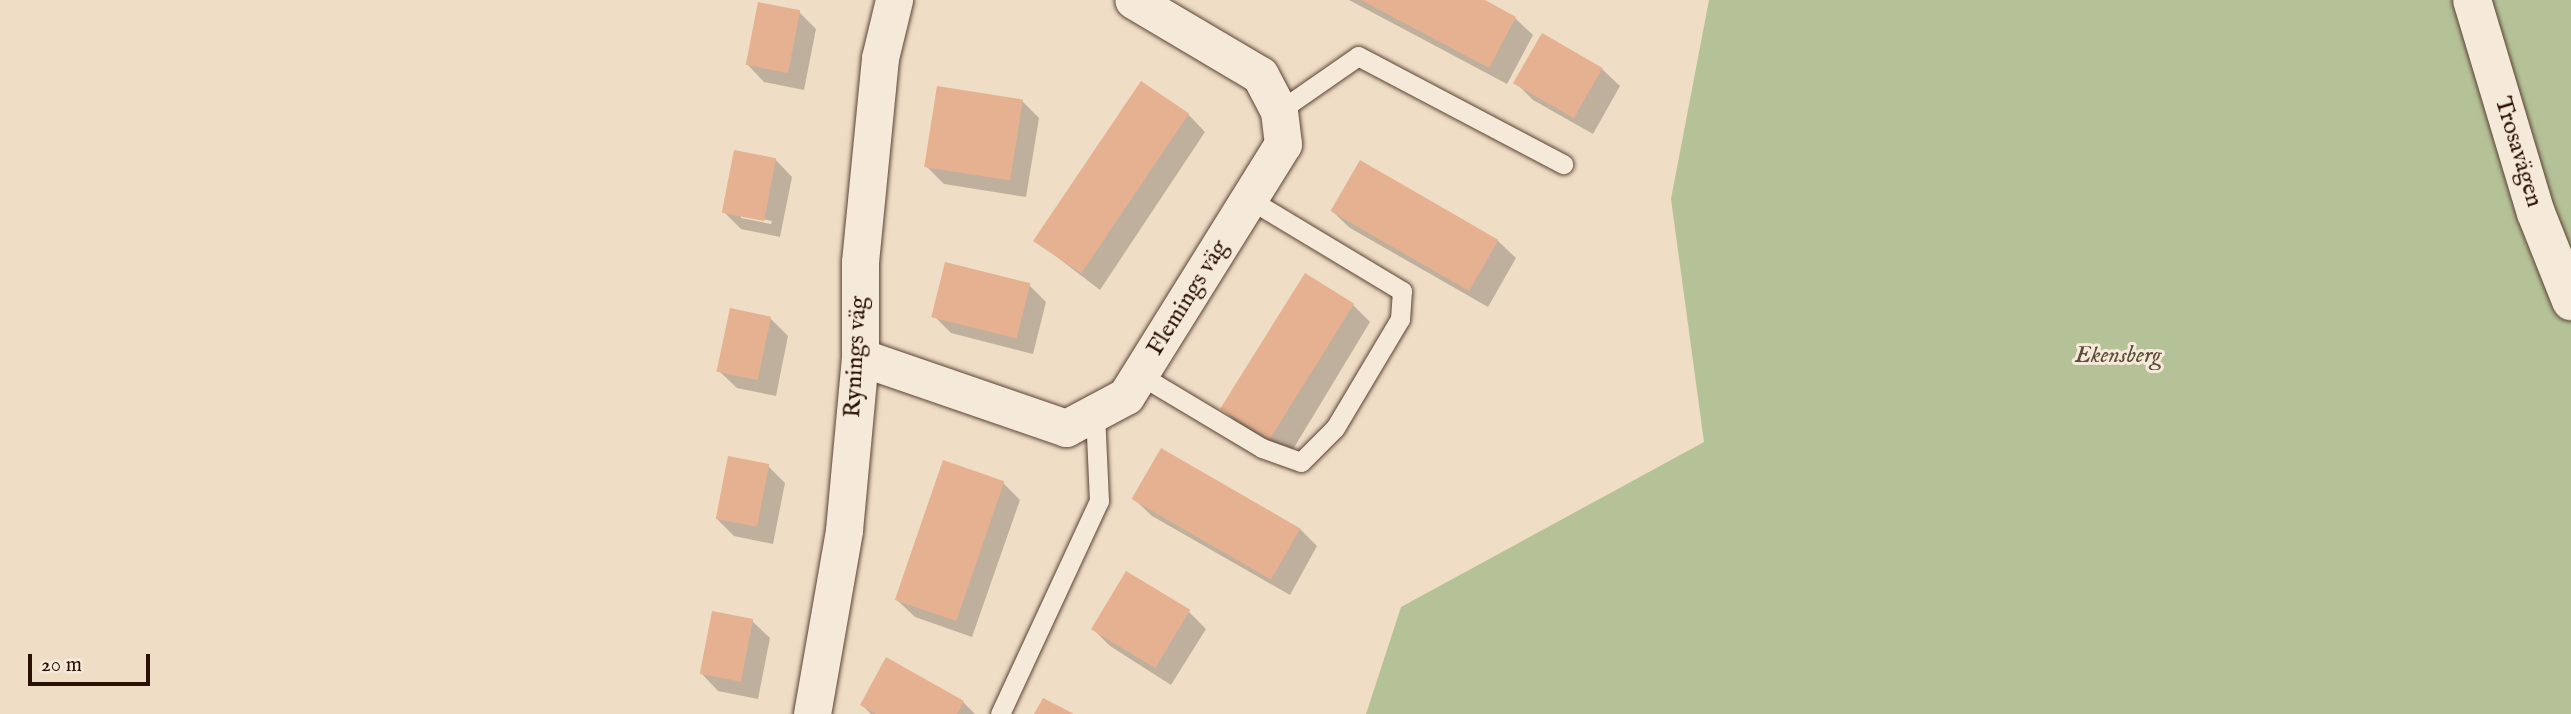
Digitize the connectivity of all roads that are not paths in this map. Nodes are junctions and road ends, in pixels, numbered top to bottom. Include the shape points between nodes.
1 (894, 0) edge
2 (1133, 0) edge
3 (2472, 0) edge
4 (1279, 111) junction
5 (1563, 164) dead end
6 (1249, 199) junction
7 (2571, 301) edge
8 (860, 357) junction
9 (1140, 375) junction
10 (1095, 412) junction
11 (812, 714) edge
12 (1000, 714) edge

1 - 8 street, Rynings väg via 880,58 861,248
2 - 4 street, Flemings väg via 1261,75
3 - 7 main road, Trosavägen via 2536,213
4 - 5 lane via 1358,56
4 - 6 street, Flemings väg via 1283,144
6 - 9 street, Flemings väg
6 - 9 lane via 1402,291 1400,318 1335,428 1301,462 1262,448
8 - 10 street, Flemings väg via 1066,428
8 - 11 street, Rynings väg via 844,530
9 - 10 street, Flemings väg via 1126,396
10 - 12 lane via 1099,501

